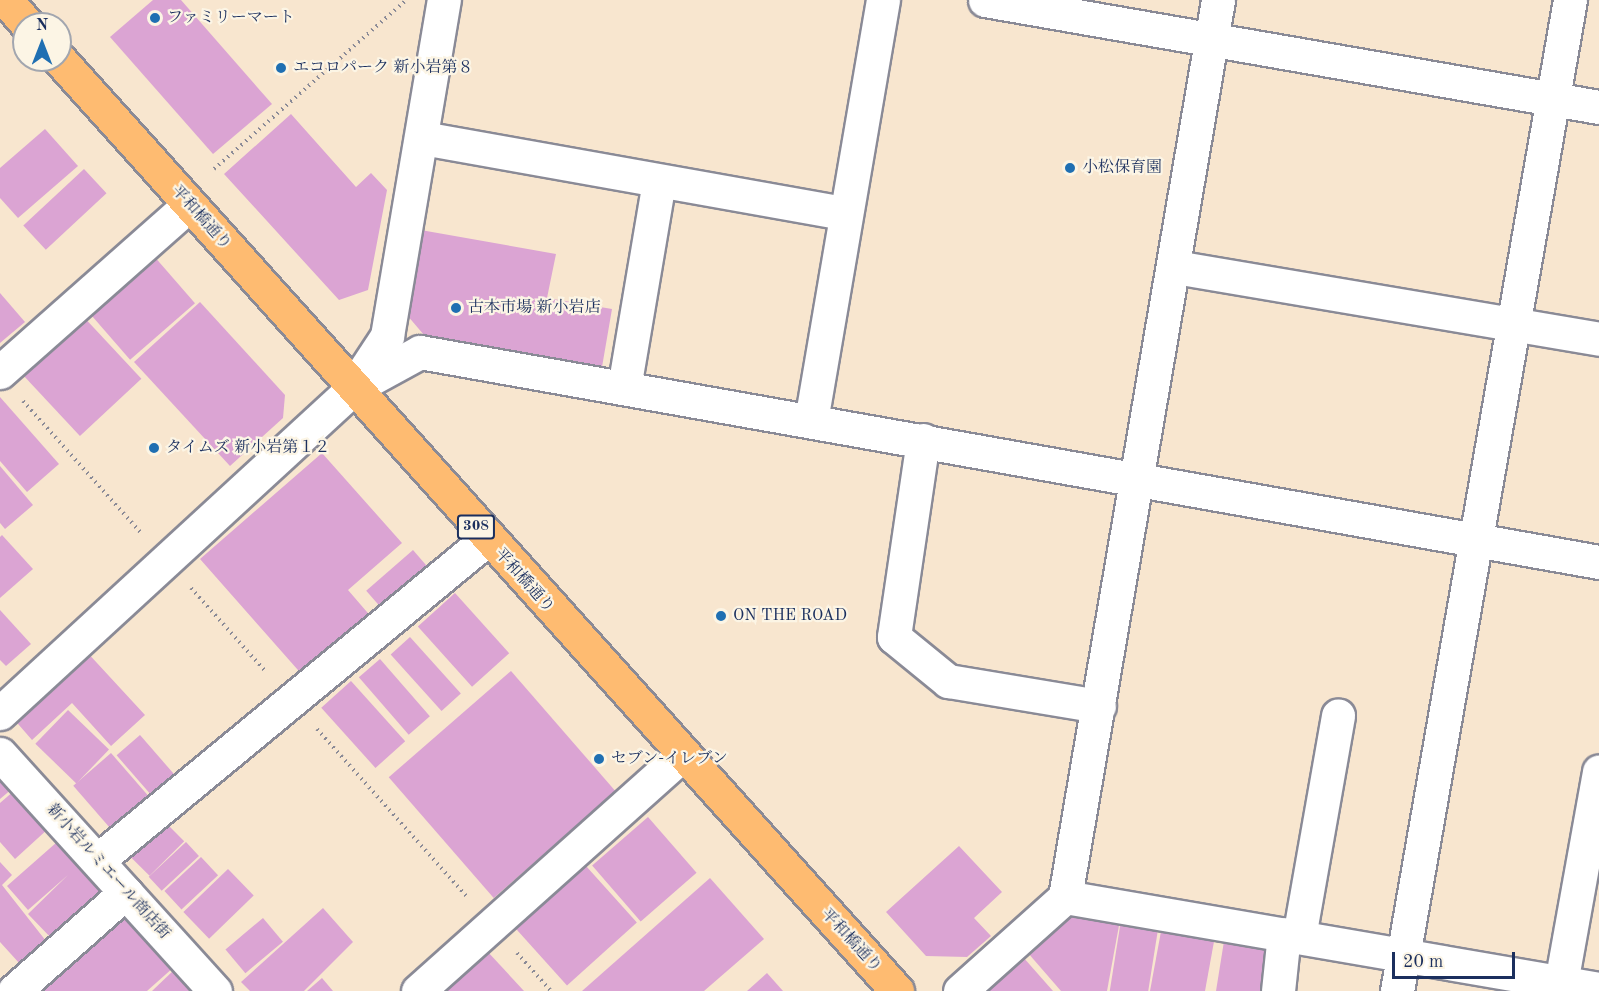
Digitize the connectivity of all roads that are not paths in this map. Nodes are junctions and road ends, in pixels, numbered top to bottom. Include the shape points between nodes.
1 (444, 0) edge
2 (883, 0) edge
3 (986, 0) edge
4 (1218, 0) edge
5 (1570, 0) edge
6 (1211, 41) junction
7 (71, 72) edge
8 (1553, 99) junction
9 (1599, 106) edge
10 (422, 138) junction
11 (659, 182) junction
12 (189, 205) junction
13 (845, 213) junction
14 (1175, 267) junction
15 (1512, 324) junction
16 (1599, 339) edge
17 (0, 372) edge
18 (352, 388) junction
19 (624, 388) junction
20 (811, 421) junction
21 (923, 440) junction
22 (1139, 478) junction
23 (487, 539) junction
24 (1475, 541) junction
25 (1599, 562) edge
26 (1099, 705) junction
27 (0, 713) edge
28 (1338, 715) dead end
29 (0, 754) edge
30 (681, 756) junction
31 (1599, 771) edge
32 (99, 860) junction
33 (126, 892) junction
34 (1065, 897) junction
35 (1291, 936) junction
36 (1403, 955) junction
37 (1561, 983) junction
38 (1599, 989) edge
39 (14, 991) edge
40 (215, 991) edge
41 (418, 991) edge
42 (897, 991) edge
43 (960, 991) edge
44 (1278, 991) edge
45 (1397, 991) edge

1 - 10 street
2 - 13 street
3 - 6 street
4 - 6 street
5 - 8 street
6 - 8 street
6 - 14 street
7 - 12 main road, 平和橋通り / 308
8 - 9 street
8 - 15 street
10 - 11 street
10 - 18 street via 387,336
11 - 13 street
11 - 19 street
12 - 17 street
12 - 18 main road, 平和橋通り / 308
13 - 20 street
14 - 15 street
14 - 22 street
15 - 16 street
15 - 24 street
18 - 19 street via 420,352
18 - 23 main road, 平和橋通り / 308
18 - 27 street
19 - 20 street
20 - 21 street
21 - 22 street
21 - 26 street via 894,637 948,681
22 - 24 street
22 - 26 street
23 - 30 main road, 平和橋通り / 308
23 - 32 street
24 - 25 street
24 - 36 street
26 - 34 street
28 - 35 street
29 - 32 street, 新小岩ルミエール商店街
30 - 41 street
30 - 42 main road, 平和橋通り / 308
31 - 37 street
32 - 33 street, 新小岩ルミエール商店街
33 - 39 street
33 - 40 street, 新小岩ルミエール商店街
34 - 35 street
34 - 43 street
35 - 36 street
35 - 44 street
36 - 37 street
36 - 45 street
37 - 38 street

